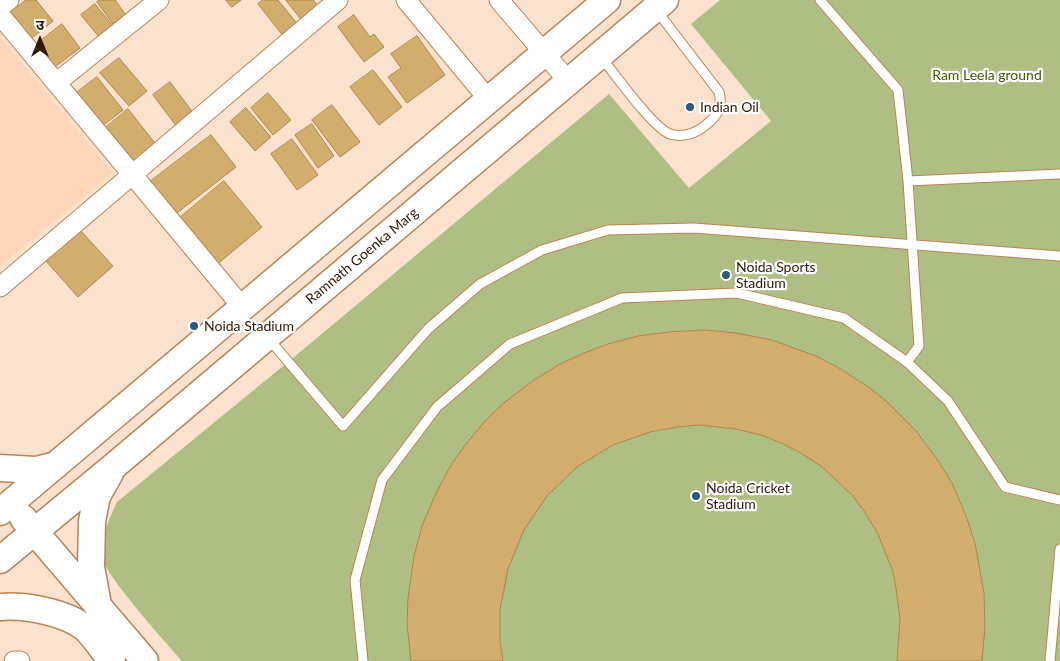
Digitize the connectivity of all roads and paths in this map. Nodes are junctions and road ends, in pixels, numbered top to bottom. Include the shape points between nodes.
1 (9, 0) edge
2 (159, 0) edge
3 (338, 0) edge
4 (406, 0) edge
5 (499, 0) edge
6 (607, 0) edge
7 (820, 0) edge
8 (660, 4) edge
9 (0, 7) edge
10 (0, 15) edge
11 (544, 53) junction
12 (600, 56) junction
13 (56, 82) junction
14 (568, 82) junction
15 (489, 100) junction
16 (132, 174) junction
17 (1060, 174) edge
18 (908, 182) junction
19 (912, 245) junction
20 (1060, 256) edge
21 (0, 287) edge
22 (243, 308) junction
23 (266, 336) junction
24 (907, 362) junction
25 (56, 465) junction
26 (114, 466) junction
27 (0, 468) edge
28 (1060, 500) edge
29 (4, 502) edge
30 (0, 527) edge
31 (17, 546) edge
32 (1060, 549) edge
33 (99, 606) junction
34 (0, 607) edge
35 (14, 661) edge
36 (20, 661) edge
37 (112, 661) edge
38 (145, 661) edge
39 (363, 661) edge
40 (1050, 661) edge

1 - 9 street
2 - 13 street
3 - 16 street
4 - 15 street
5 - 11 street
6 - 11 street
7 - 18 lane via 898,90
8 - 12 street, Ramnath Goenka Marg
8 - 12 lane via 719,92 720,110 716,118 690,134 670,134 655,123
10 - 13 street
11 - 14 street
11 - 15 street
12 - 14 street, Ramnath Goenka Marg
13 - 16 street
14 - 23 street, Ramnath Goenka Marg
15 - 22 street
16 - 21 street
16 - 22 street
17 - 18 lane
18 - 19 lane
19 - 20 lane
19 - 23 lane via 694,228 608,230 542,250 480,284 428,329 343,426
19 - 24 lane via 919,346
22 - 25 street
23 - 26 street, Ramnath Goenka Marg
24 - 28 lane via 948,401 1005,487
24 - 39 lane via 844,318 737,293 622,298 510,344 437,407 382,480 355,580
25 - 27 street via 36,470
25 - 29 street
26 - 31 street, Ramnath Goenka Marg
26 - 33 street via 97,496 92,521 91,567
29 - 31 street
30 - 31 street
31 - 33 street
32 - 40 lane
33 - 38 street
34 - 37 street via 57,613 85,628
35 - 36 street

